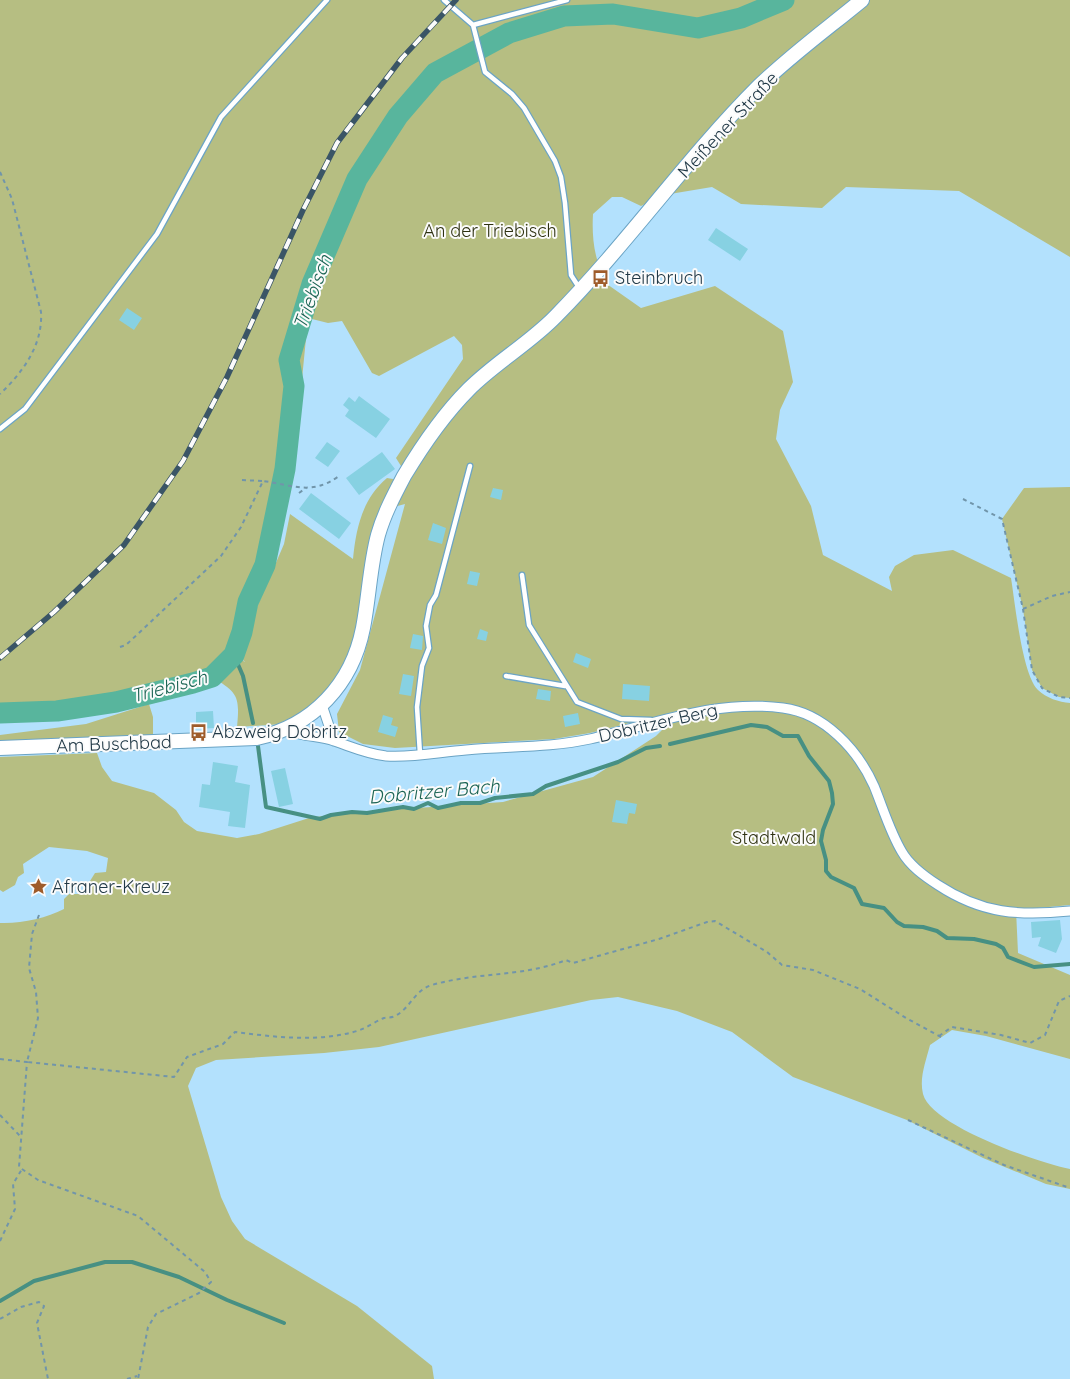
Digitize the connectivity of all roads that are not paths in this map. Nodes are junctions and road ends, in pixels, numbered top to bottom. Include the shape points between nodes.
1 (327, 0) edge
2 (444, 0) edge
3 (567, 0) edge
4 (862, 0) edge
5 (473, 25) junction
6 (580, 290) junction
7 (0, 429) edge
8 (470, 466) dead end
9 (522, 575) dead end
10 (506, 676) dead end
11 (565, 686) junction
12 (322, 705) junction
13 (660, 720) junction
14 (288, 729) junction
15 (334, 741) junction
16 (0, 748) edge
17 (420, 754) junction
18 (1070, 911) edge

1 - 7 lane via 221,117 157,234 25,410
2 - 5 lane
3 - 5 lane
4 - 6 main road, Meißener Straße via 760,85
5 - 6 lane via 483,67 489,77 512,94 524,108 555,161 561,177 571,274
6 - 12 main road, Am Buschbad via 528,342 469,389 424,444 386,510 378,536 356,654 346,676
8 - 17 lane via 426,626 429,648 422,666 417,707
9 - 11 lane via 529,625
10 - 11 lane
11 - 13 lane via 577,702 620,719
12 - 14 main road, Am Buschbad
12 - 15 street
13 - 17 street, Dobritzer Berg via 551,746
13 - 18 street, Dobritzer Berg via 740,706 784,708 812,716 860,761 902,854 923,876 968,902 993,910 1026,914
14 - 15 street, Dobritzer Berg via 296,734
14 - 16 main road, Am Buschbad via 241,739
15 - 17 street, Dobritzer Berg via 370,753

